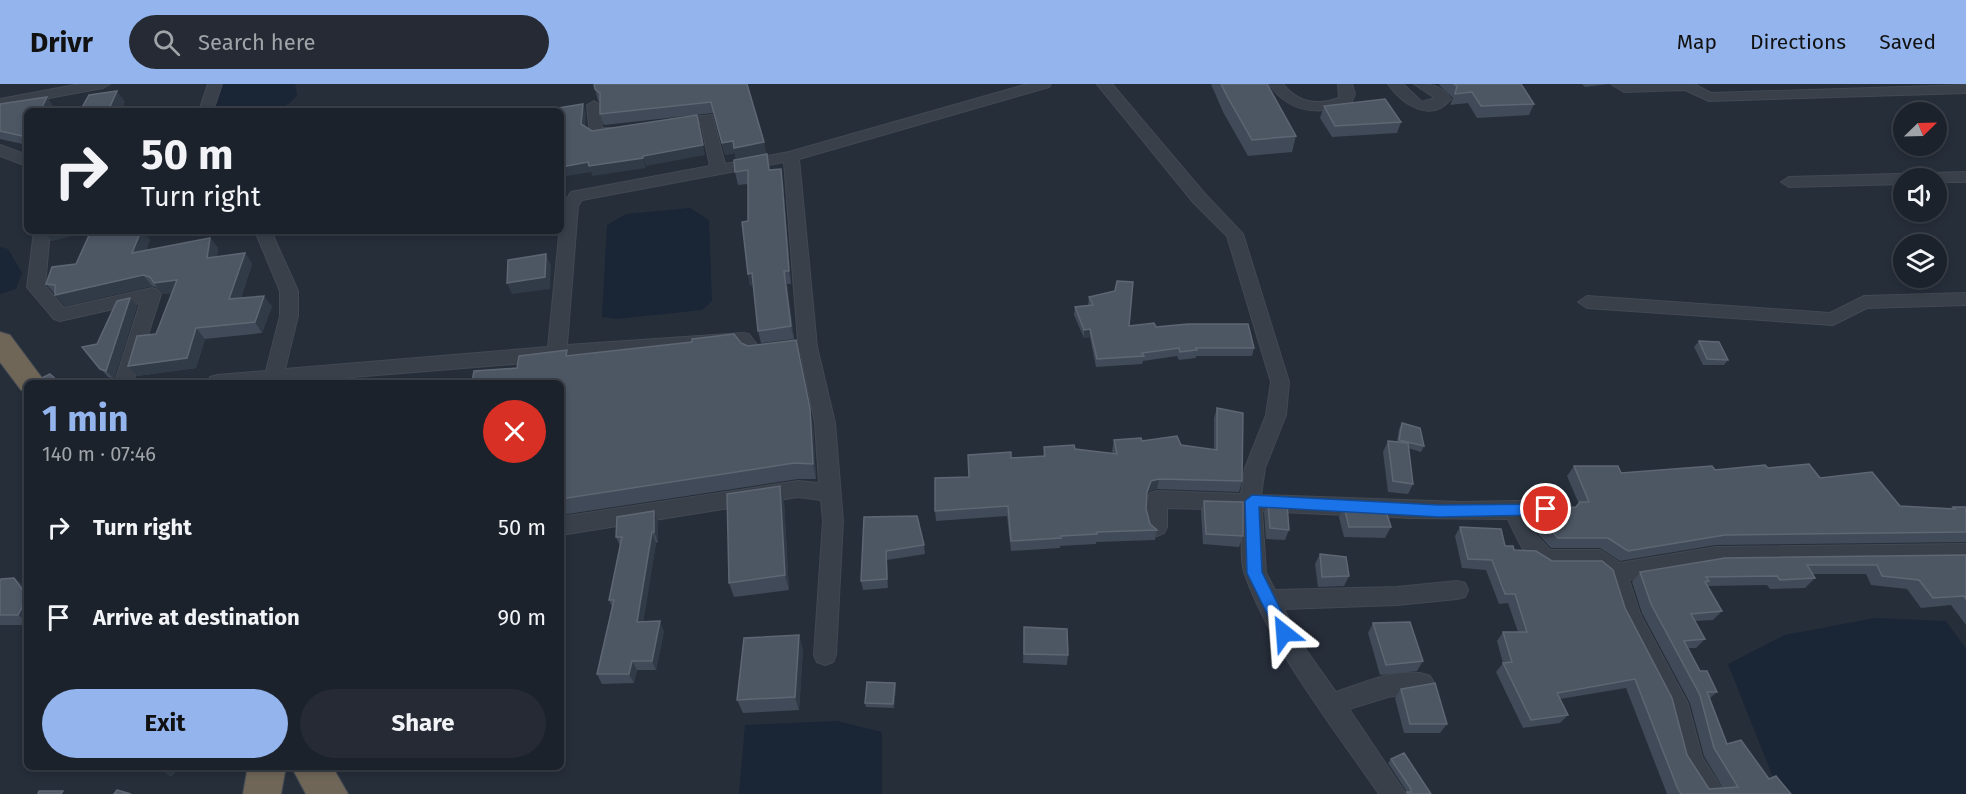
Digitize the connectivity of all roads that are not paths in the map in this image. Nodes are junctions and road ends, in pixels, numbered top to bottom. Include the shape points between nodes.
1 (103, 84) edge
2 (215, 84) edge
3 (1044, 84) edge
4 (1104, 84) edge
5 (1276, 84) edge
6 (1346, 84) edge
7 (1395, 84) edge
8 (1421, 84) edge
9 (1618, 84) edge
10 (1966, 90) edge
11 (0, 103) edge
12 (594, 105) dead end
13 (207, 108) edge
14 (659, 125) edge
15 (629, 130) edge
16 (0, 150) edge
17 (792, 156) junction
18 (24, 160) edge
19 (718, 169) junction
20 (1947, 177) edge
21 (1966, 177) edge
22 (1893, 179) edge
23 (1789, 182) dead end
24 (42, 234) edge
25 (264, 234) edge
26 (1966, 299) edge
27 (1587, 302) dead end
28 (0, 342) edge
29 (808, 347) junction
30 (557, 353) junction
31 (29, 380) edge
32 (125, 380) edge
33 (273, 380) edge
34 (283, 380) edge
35 (831, 493) junction
36 (1252, 501) junction
37 (1562, 508) edge
38 (1514, 511) junction
39 (567, 525) dead end
40 (1157, 526) dead end
41 (1966, 553) edge
42 (1616, 573) junction
43 (1457, 590) dead end
44 (1267, 600) junction
45 (825, 655) dead end
46 (1422, 683) edge
47 (1332, 704) junction
48 (266, 770) edge
49 (312, 770) edge
50 (262, 794) edge
51 (329, 794) edge
52 (1394, 794) edge
53 (1713, 794) edge

1 - 11 street
2 - 13 street
3 - 17 street
4 - 36 street via 1199,198 1235,234 1280,382 1276,415 1256,468
5 - 6 street via 1293,102 1306,107 1346,101
7 - 8 street via 1411,102 1424,107 1434,107 1444,99
9 - 10 street via 1624,88 1687,86 1709,97
12 - 15 street via 595,134
14 - 19 street via 707,118
16 - 18 street
17 - 19 street
17 - 29 street
19 - 30 street via 578,196 570,206
20 - 21 street
22 - 23 street
24 - 32 street via 36,287 60,315 152,294
25 - 33 street via 289,291 289,316
26 - 27 street via 1864,302 1833,318
28 - 31 highway
29 - 30 street via 753,353 743,339
29 - 35 street via 825,423
30 - 34 street
35 - 39 street via 798,489
35 - 45 street via 833,521
36 - 38 street
36 - 40 street via 1157,499
36 - 44 street via 1255,573
37 - 38 street
38 - 42 street via 1529,541 1545,559 1600,559
41 - 42 street via 1716,556
42 - 53 street via 1630,616 1676,704 1691,762
43 - 44 street
44 - 47 street via 1293,650
46 - 47 street via 1388,686
47 - 52 street
48 - 50 highway
49 - 51 highway

